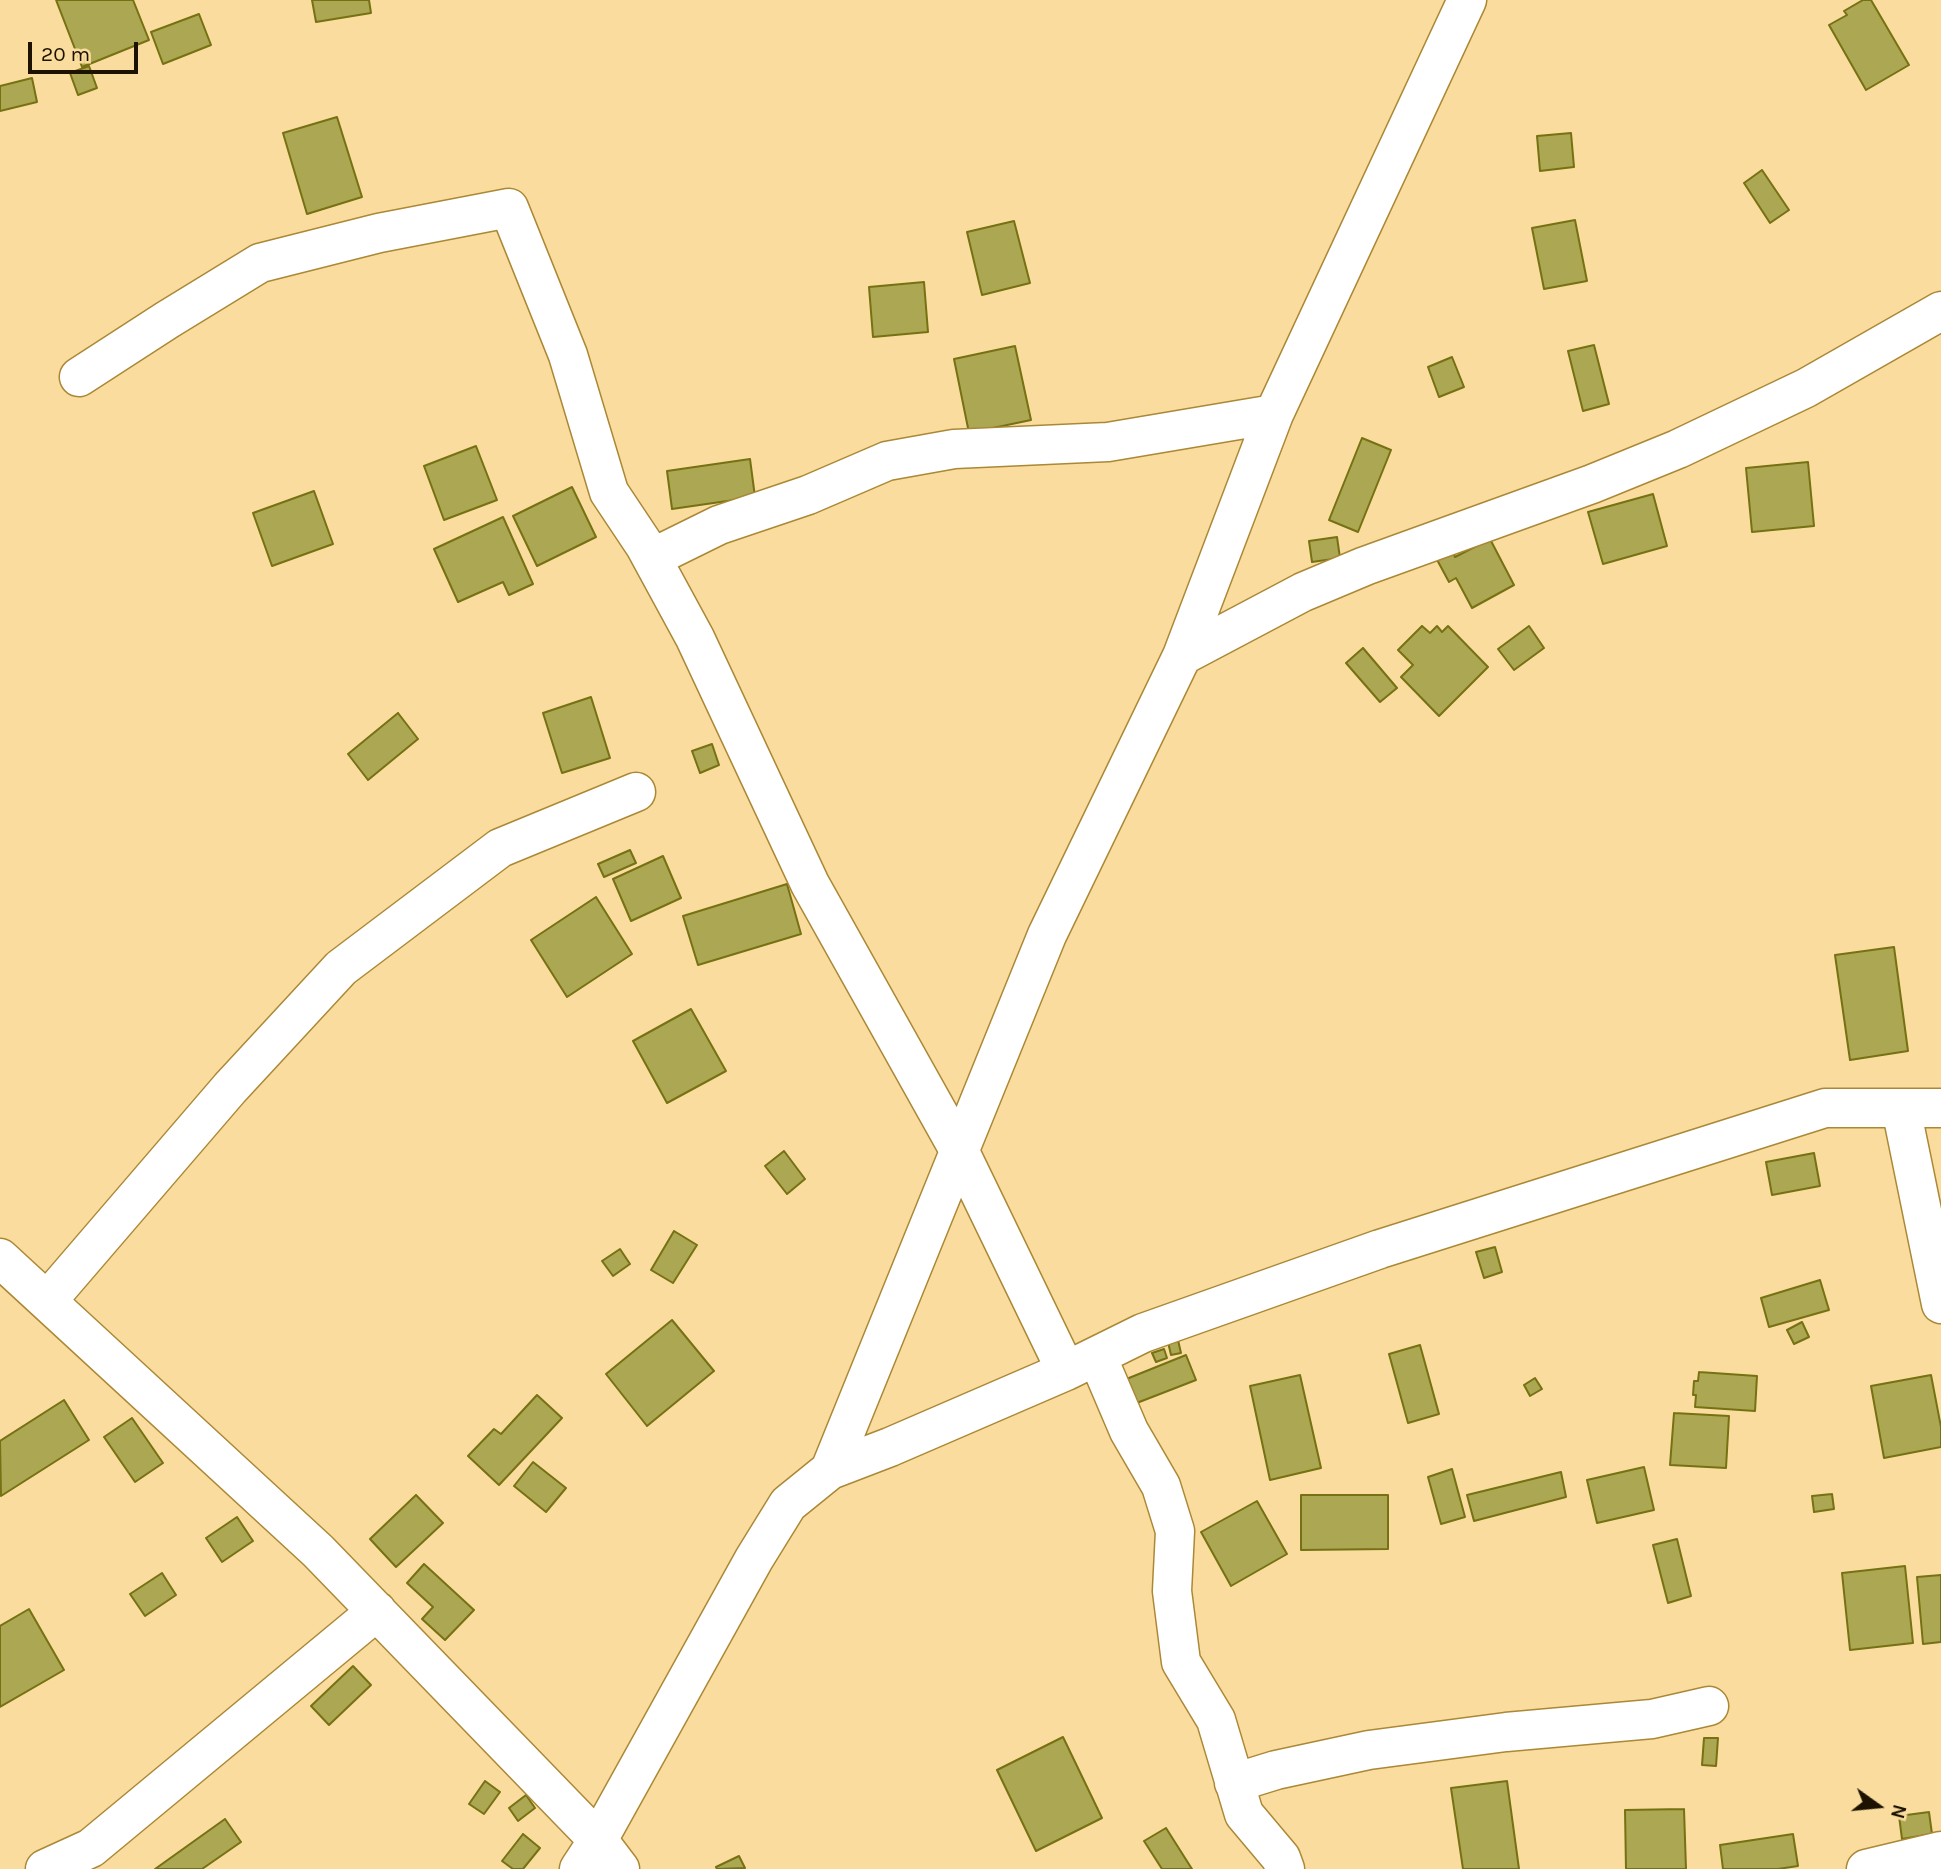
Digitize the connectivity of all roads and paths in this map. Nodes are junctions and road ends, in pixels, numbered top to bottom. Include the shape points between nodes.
1 (1467, 0) edge
2 (1941, 311) edge
3 (79, 377) dead end
4 (1274, 414) junction
5 (652, 558) junction
6 (1182, 656) junction
7 (636, 792) dead end
8 (1901, 1108) junction
9 (1941, 1108) edge
10 (960, 1152) junction
11 (0, 1258) edge
12 (47, 1301) junction
13 (1941, 1304) edge
14 (1082, 1364) junction
15 (830, 1470) junction
16 (377, 1611) junction
17 (1709, 1706) dead end
18 (1234, 1783) junction
19 (1941, 1851) edge
20 (599, 1859) edge
21 (45, 1869) edge
22 (1285, 1869) edge
23 (1866, 1869) edge

1 - 4 street
2 - 6 street via 1806,388 1678,449 1303,592
3 - 5 street via 260,264 379,233 509,208 568,355 609,492
4 - 5 street via 1108,442 954,449 887,461 808,495 719,525
4 - 6 street
5 - 10 street via 695,638 810,884
6 - 10 street via 1047,935
7 - 12 street via 500,848 341,968 230,1088
8 - 9 street
8 - 13 street
8 - 14 street via 1825,1108 1380,1249 1143,1333
10 - 14 street
10 - 15 street
11 - 12 street
12 - 16 street
14 - 15 street
14 - 18 street via 1161,1486 1175,1531 1172,1591 1181,1662 1216,1720
15 - 20 street via 788,1504 754,1559
16 - 20 street
16 - 21 street via 91,1848
17 - 18 street via 1652,1719 1369,1750
18 - 22 street via 1244,1814
19 - 23 street

